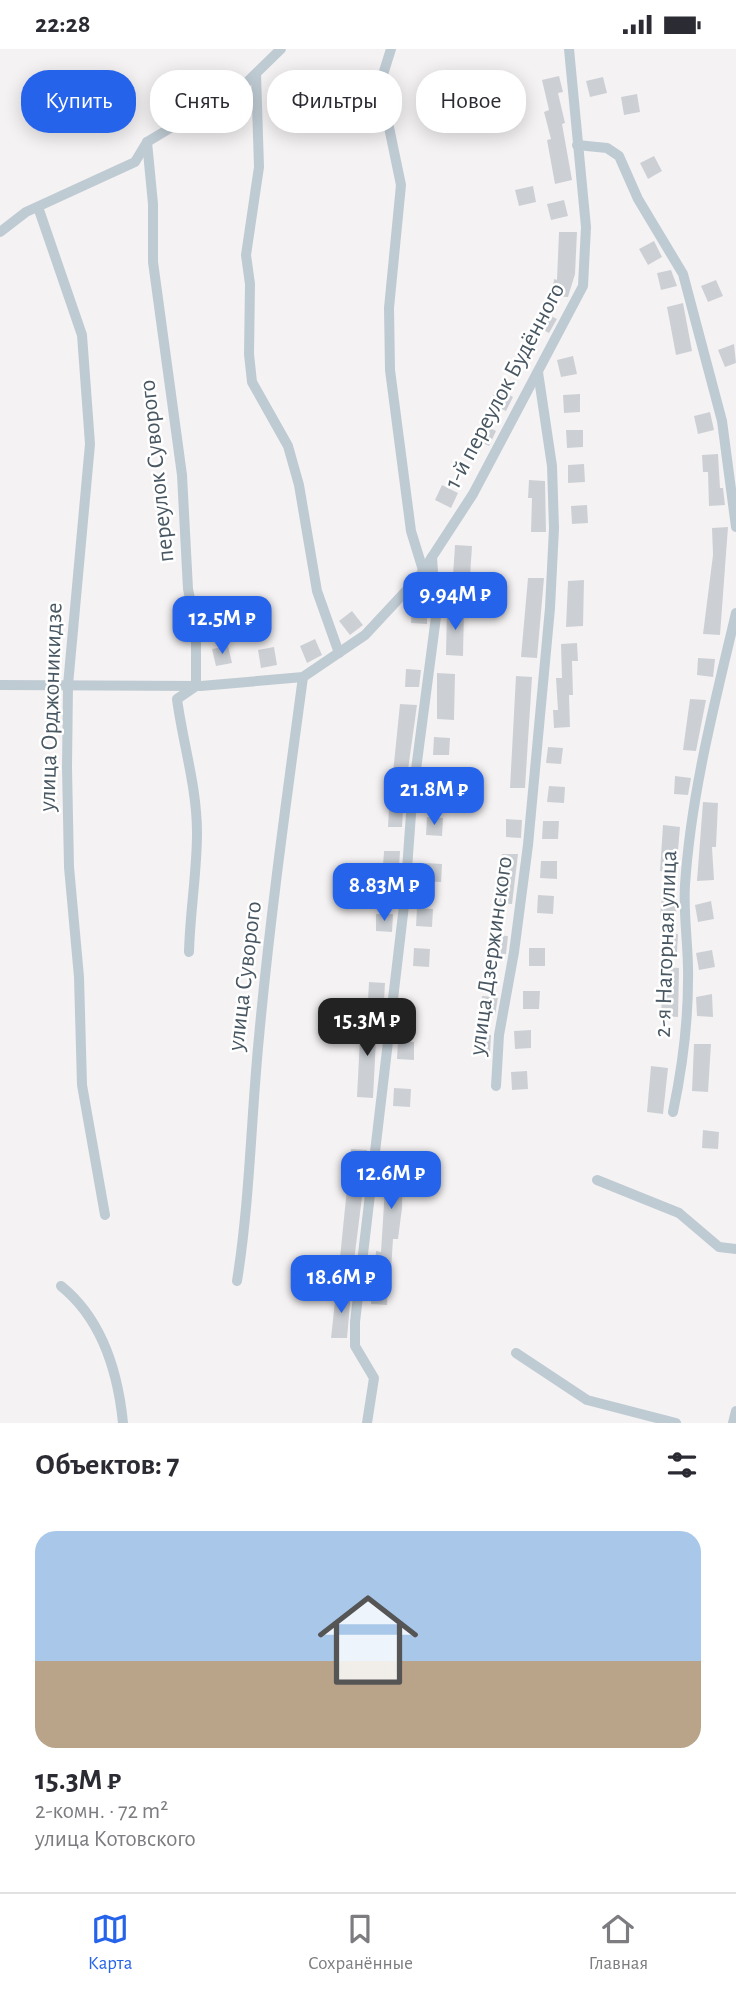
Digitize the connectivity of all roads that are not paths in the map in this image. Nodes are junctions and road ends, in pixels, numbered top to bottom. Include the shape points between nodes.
1 (281, 49) edge
2 (391, 49) edge
3 (569, 49) edge
4 (256, 74) junction
5 (147, 142) junction
6 (577, 145) junction
7 (38, 207) junction
8 (0, 232) edge
9 (538, 372) junction
10 (736, 527) edge
11 (432, 557) junction
12 (423, 570) junction
13 (736, 613) edge
14 (339, 653) junction
15 (303, 677) junction
16 (0, 685) edge
17 (68, 685) junction
18 (196, 686) junction
19 (189, 952) dead end
20 (496, 1086) dead end
21 (673, 1112) dead end
22 (597, 1180) dead end
23 (105, 1215) dead end
24 (736, 1249) edge
25 (237, 1281) dead end
26 (61, 1286) dead end
27 (516, 1353) dead end
28 (736, 1411) edge
29 (123, 1423) edge
30 (366, 1423) edge
31 (676, 1423) edge
32 (733, 1423) edge

1 - 4 street
2 - 12 street via 380,84 401,185 389,308 390,370 411,531
3 - 6 street, 1-й переулок Будённого
4 - 5 street
4 - 14 street via 259,167 246,255 252,382 288,446 317,591
5 - 7 street via 135,162
5 - 18 street, переулок Суворого via 153,262 182,475 188,589 196,629
6 - 9 street, 1-й переулок Будённого via 586,227 583,286
6 - 10 street via 607,148 619,156 638,199 683,274 722,421
7 - 8 street
7 - 17 street, улица Орджоникидзе via 82,335 90,444
9 - 11 street, 1-й переулок Будённого via 473,494
9 - 20 street, улица Дзержинского via 552,466 550,608 528,845 499,1035
11 - 12 street, 1-й переулок Будённого
11 - 30 street via 436,617 355,1322 355,1346 374,1378
12 - 14 street, 1-й переулок Будённого via 365,635
13 - 21 street, 2-я Нагорная улица via 692,820 685,887 688,981 683,1066
14 - 15 street, 1-й переулок Будённого
15 - 18 street
15 - 25 street, улица Суворого via 265,974 246,1221
16 - 17 street
17 - 18 street
17 - 23 street, улица Орджоникидзе via 69,867 82,1085
18 - 19 street via 177,699 184,752 192,774 197,833
22 - 24 street via 678,1213 719,1247
26 - 29 street via 77,1299 108,1350
27 - 31 street via 587,1400
28 - 32 street

